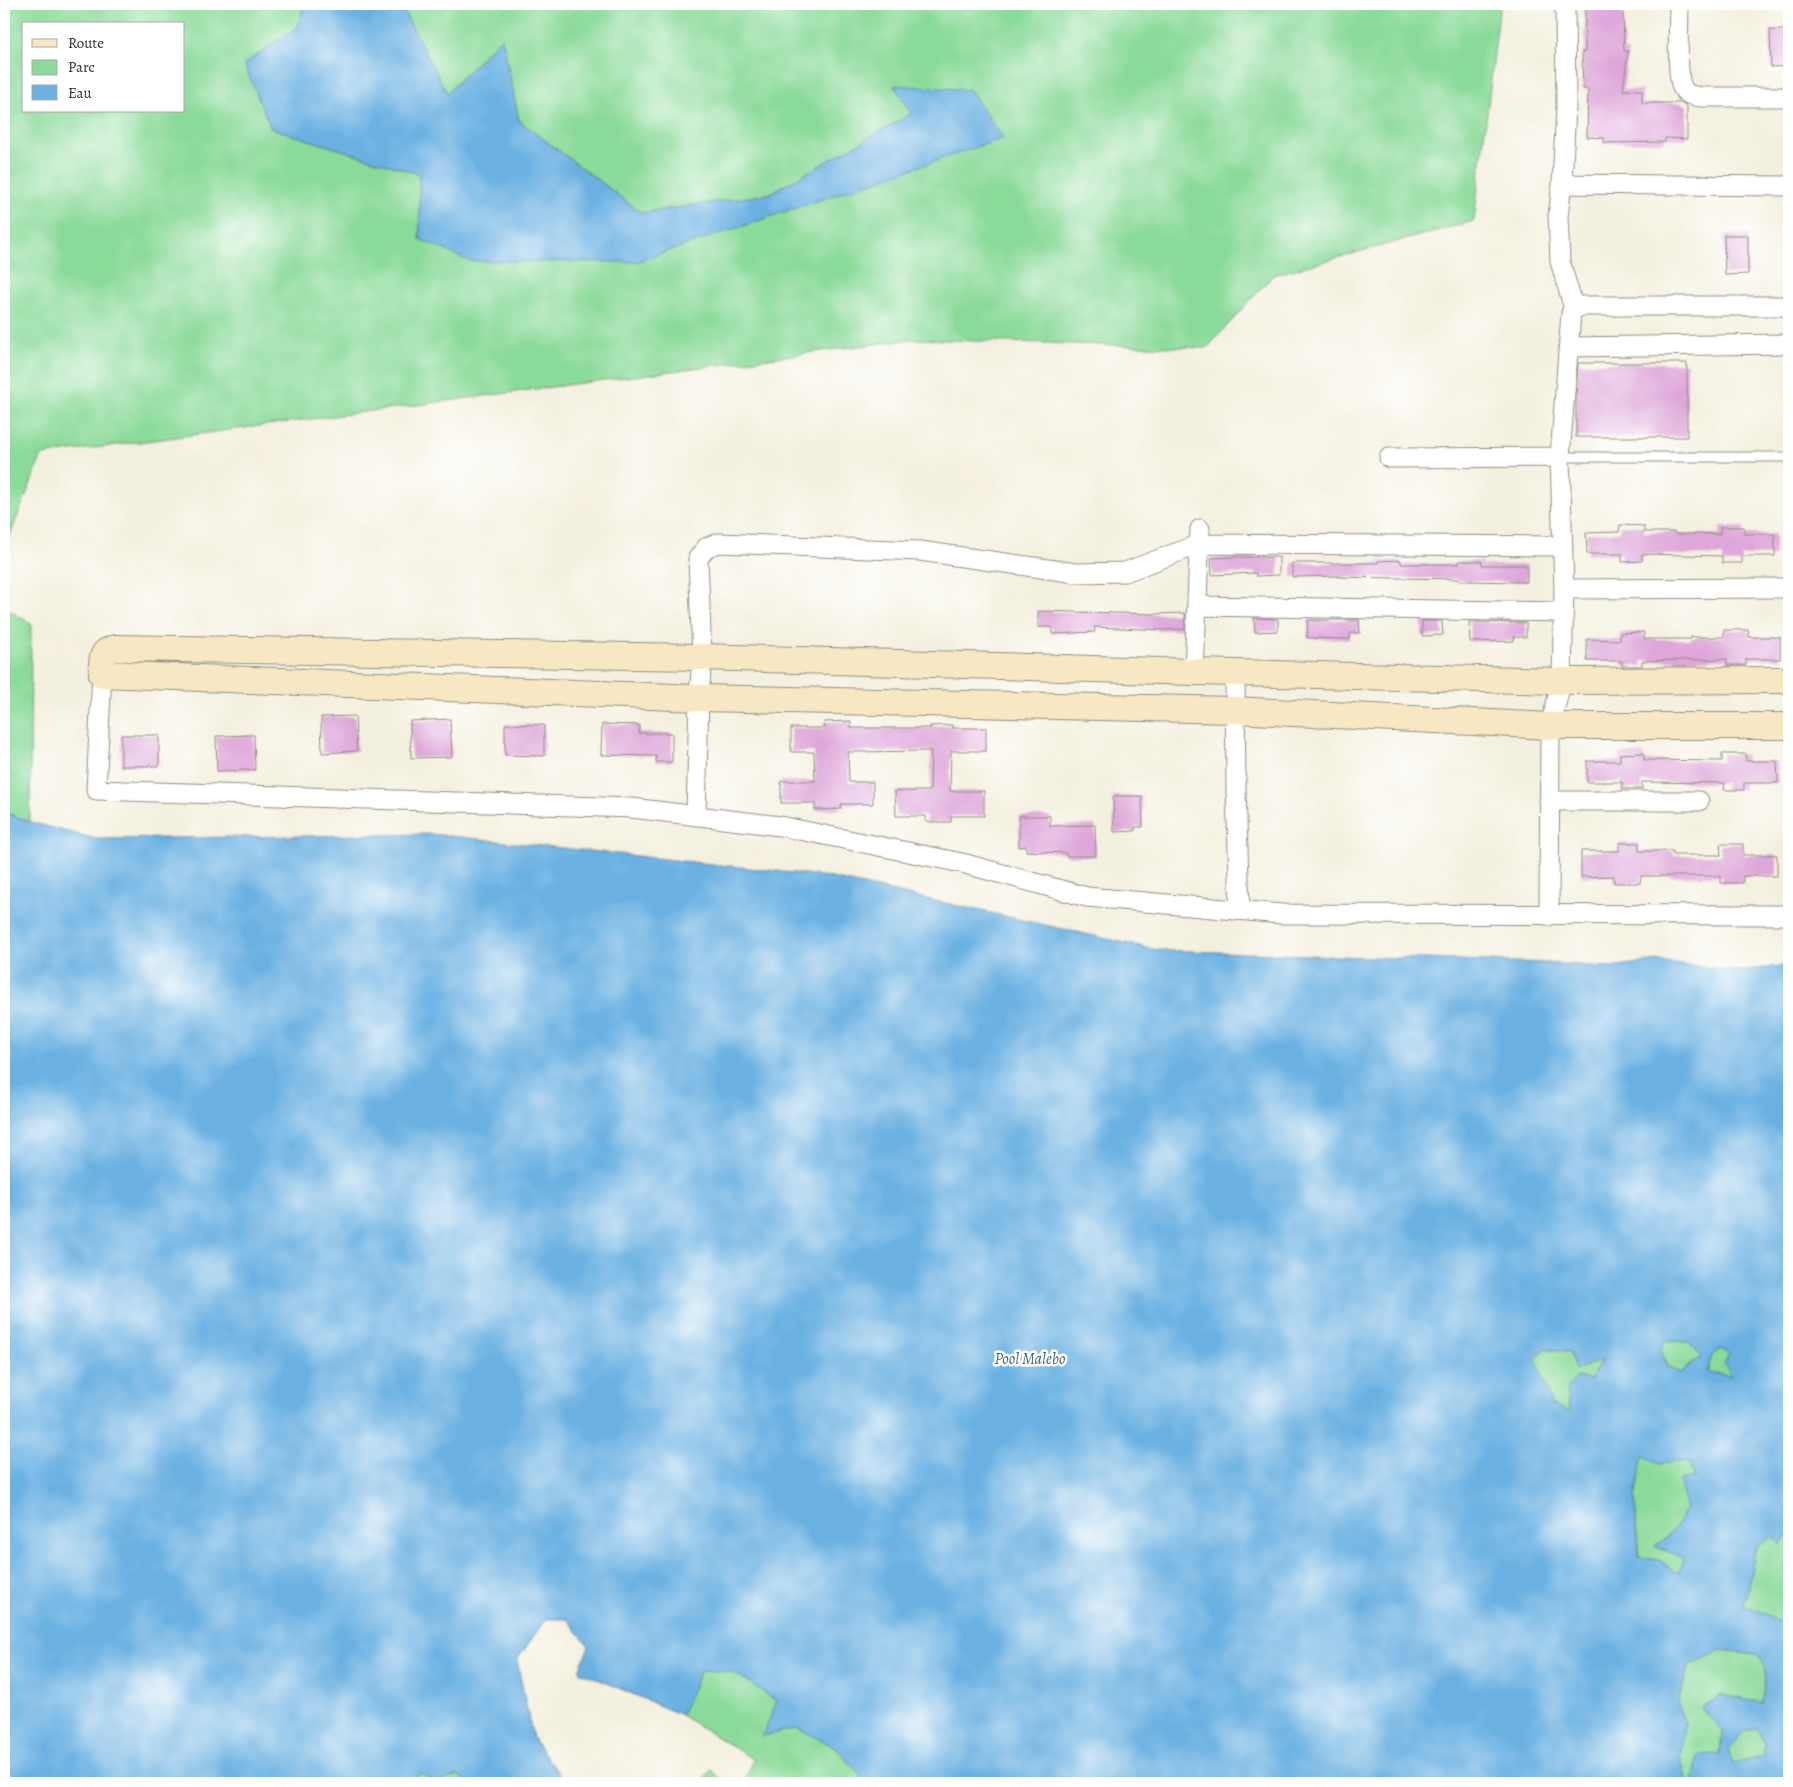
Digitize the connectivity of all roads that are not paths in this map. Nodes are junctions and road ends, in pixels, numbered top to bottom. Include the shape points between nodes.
1 (1565, 4) edge
2 (1679, 4) edge
3 (1789, 97) edge
4 (1562, 184) junction
5 (1789, 186) edge
6 (1789, 306) edge
7 (1574, 309) junction
8 (1789, 344) edge
9 (1569, 347) junction
10 (1560, 457) junction
11 (1789, 457) edge
12 (1389, 458) dead end
13 (1200, 537) junction
14 (1563, 546) junction
15 (1789, 588) edge
16 (1564, 589) junction
17 (1197, 606) junction
18 (1564, 612) junction
19 (702, 657) junction
20 (1194, 672) junction
21 (1235, 673) junction
22 (102, 674) junction
23 (1789, 680) edge
24 (1562, 681) junction
25 (699, 698) junction
26 (1235, 710) junction
27 (1550, 726) junction
28 (1789, 726) edge
29 (1550, 801) junction
30 (1699, 801) dead end
31 (696, 816) junction
32 (1240, 910) junction
33 (1789, 915) edge
34 (1549, 916) junction

1 - 4 street via 1566,107
2 - 3 street via 1680,73 1683,88 1689,95
4 - 5 street
4 - 7 street via 1558,216 1560,261
6 - 7 street via 1584,306
7 - 9 street
8 - 9 street
9 - 10 street
10 - 11 lane
10 - 12 street
10 - 14 street
13 - 14 street
13 - 17 street
13 - 19 street via 1126,572 1076,572 920,551 718,543 707,547 698,558
14 - 16 street
15 - 16 street
16 - 18 street
17 - 18 street
17 - 20 street
18 - 24 street
19 - 20 street
19 - 22 street via 115,648 102,655
19 - 25 street
20 - 21 street
21 - 24 street
21 - 26 street
22 - 25 street
22 - 31 street via 96,790 632,808
23 - 24 street
24 - 27 street
25 - 26 street
25 - 31 street
26 - 27 street
26 - 32 street
27 - 28 street
27 - 29 street
29 - 30 street
29 - 34 street
31 - 32 street via 780,826 962,863 1087,897
32 - 34 street via 1282,914
33 - 34 street

